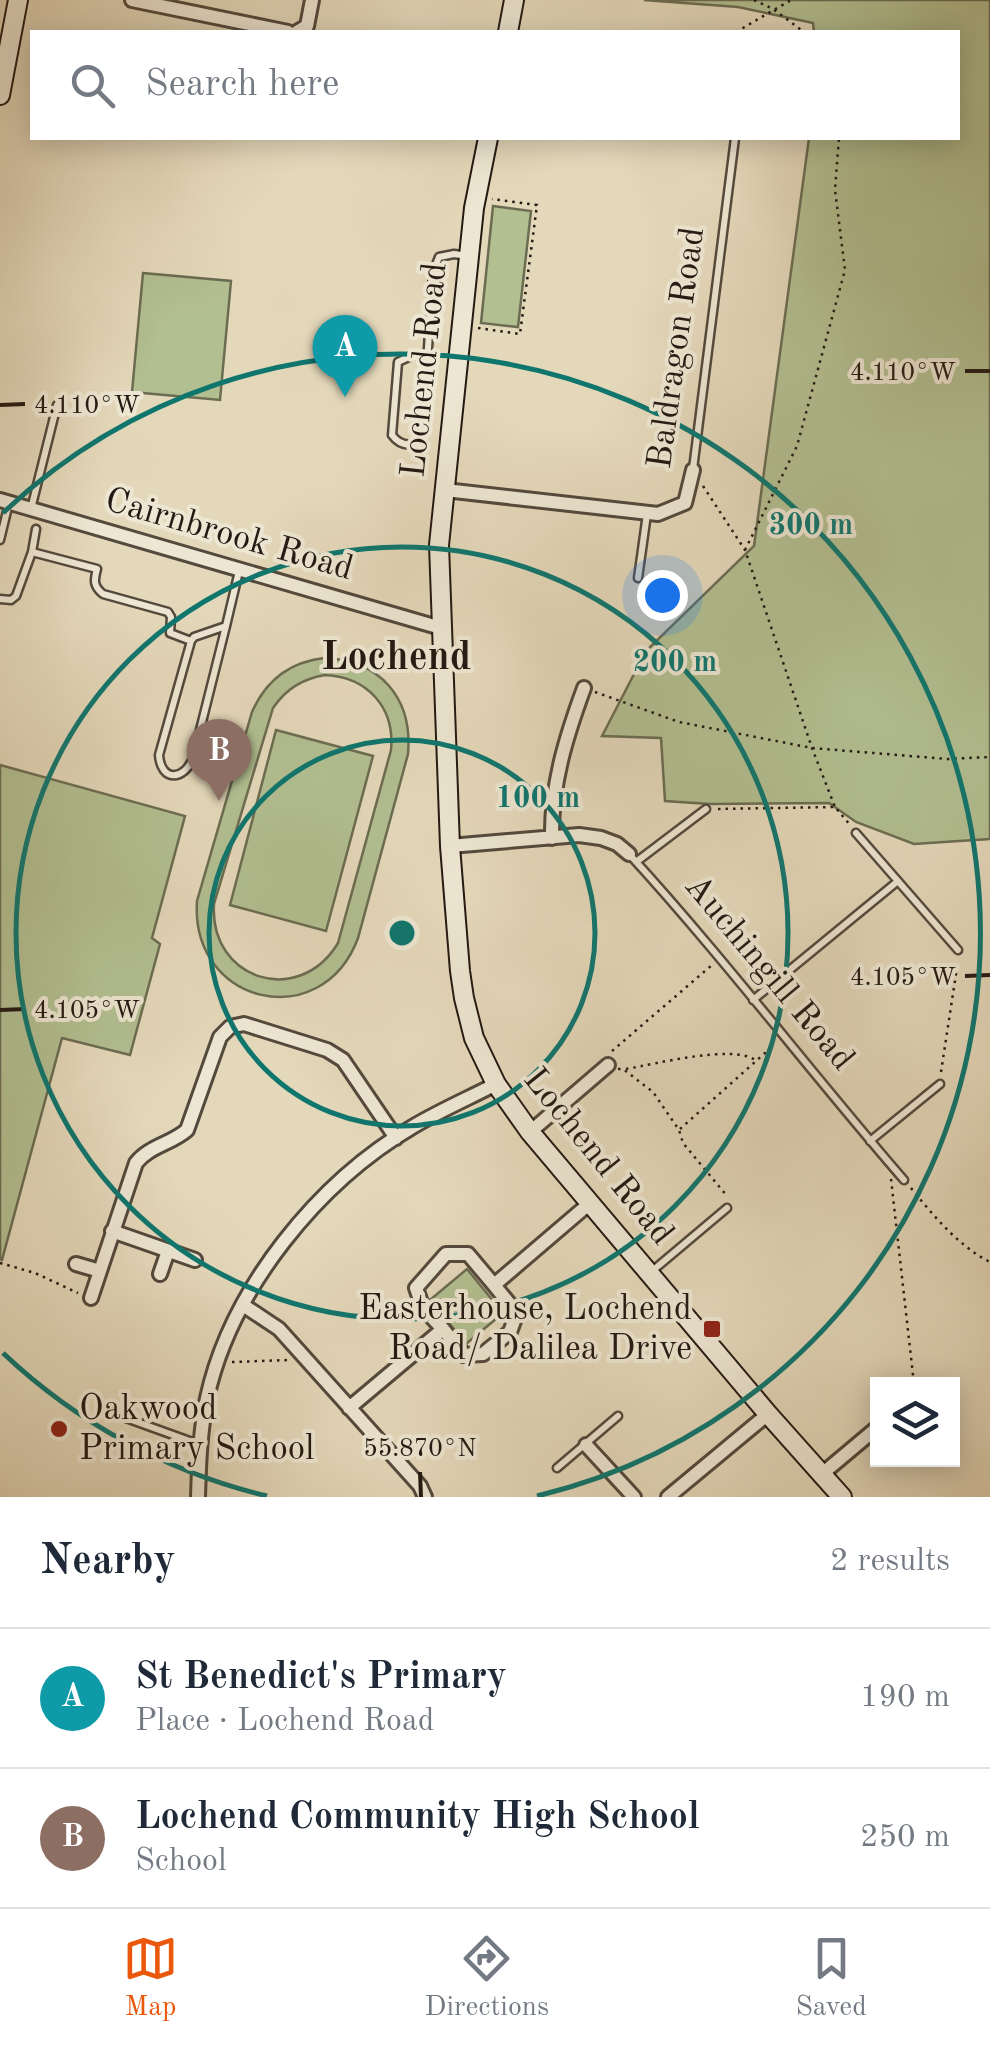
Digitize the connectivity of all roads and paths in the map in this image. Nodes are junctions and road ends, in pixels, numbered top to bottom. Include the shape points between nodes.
1 (18, 0) edge
2 (132, 0) edge
3 (312, 0) edge
4 (514, 0) edge
5 (754, 0) edge
6 (790, 0) edge
7 (168, 4) edge
8 (773, 9) junction
9 (279, 30) edge
10 (301, 30) edge
11 (508, 30) edge
12 (739, 30) edge
13 (801, 30) edge
14 (0, 95) edge
15 (488, 140) edge
16 (735, 140) edge
17 (839, 140) edge
18 (476, 197) junction
19 (469, 256) junction
20 (462, 326) junction
21 (427, 355) junction
22 (57, 405) dead end
23 (693, 470) junction
24 (445, 490) junction
25 (5, 502) edge
26 (31, 509) junction
27 (647, 513) junction
28 (36, 529) dead end
29 (0, 540) edge
30 (745, 550) junction
31 (32, 552) junction
32 (239, 570) junction
33 (638, 578) dead end
34 (0, 599) edge
35 (226, 626) junction
36 (441, 628) junction
37 (191, 641) junction
38 (584, 688) joint
39 (812, 748) junction
40 (990, 757) edge
41 (835, 807) junction
42 (706, 809) joint
43 (856, 833) joint
44 (552, 838) junction
45 (450, 846) junction
46 (632, 858) junction
47 (898, 881) junction
48 (958, 950) joint
49 (720, 958) junction
50 (753, 1000) junction
51 (783, 1037) junction
52 (756, 1061) junction
53 (615, 1067) junction
54 (496, 1084) junction
55 (940, 1084) joint
56 (679, 1130) junction
57 (530, 1132) junction
58 (396, 1138) junction
59 (870, 1141) junction
60 (889, 1162) junction
61 (904, 1180) joint
62 (590, 1203) junction
63 (726, 1208) joint
64 (112, 1231) junction
65 (168, 1251) junction
66 (195, 1260) dead end
67 (990, 1262) edge
68 (0, 1264) edge
69 (76, 1264) dead end
70 (100, 1271) junction
71 (650, 1272) junction
72 (160, 1274) dead end
73 (494, 1284) junction
74 (86, 1296) joint
75 (243, 1304) junction
76 (443, 1329) junction
77 (305, 1359) junction
78 (217, 1362) junction
79 (913, 1377) edge
80 (349, 1408) junction
81 (768, 1414) junction
82 (618, 1416) dead end
83 (126, 1418) dead end
84 (870, 1434) edge
85 (200, 1444) junction
86 (586, 1444) junction
87 (557, 1468) dead end
88 (822, 1474) junction
89 (198, 1497) edge
90 (425, 1497) edge
91 (634, 1497) edge
92 (668, 1497) edge
93 (842, 1497) edge

1 - 14 street
2 - 7 street
3 - 10 street via 308,26
4 - 11 street
5 - 8 path
6 - 8 path
7 - 9 street
8 - 12 path
8 - 13 path
15 - 18 street, Lochend Road
16 - 23 lane, Baldragon Road
17 - 30 path via 835,190 845,270 797,446
18 - 19 street, Lochend Road
18 - 20 path via 537,205 520,334
19 - 20 street, Lochend Road
19 - 21 lane via 439,258 433,272
20 - 24 street, Lochend Road
21 - 21 lane via 422,434 407,446 392,434 398,362
22 - 26 lane
23 - 27 street, Baldragon Road via 685,503
23 - 30 path
24 - 27 street, Baldragon Road
24 - 36 street, Lochend Road
25 - 26 street, Cairnbrook Road
25 - 29 lane
26 - 32 street, Cairnbrook Road
27 - 33 lane
28 - 31 lane
30 - 39 path
31 - 34 lane via 16,596
31 - 37 lane via 97,569 94,580 103,594 168,612 170,633
32 - 35 lane
32 - 36 street, Cairnbrook Road
35 - 37 lane
35 - 37 lane via 193,758 174,776 158,755
36 - 45 street, Lochend Road
38 - 39 path via 679,722
38 - 44 street via 565,738
39 - 40 path
39 - 41 path
41 - 42 path
41 - 43 path
42 - 46 lane
43 - 47 lane
44 - 45 street, Auchingill Road
44 - 46 street, Auchingill Road via 601,838
45 - 54 street, Lochend Road via 464,998
46 - 49 lane, Auchingill Road
47 - 48 lane
47 - 50 lane
48 - 55 path
49 - 50 lane, Auchingill Road
49 - 53 path via 606,1056
50 - 51 lane, Auchingill Road
51 - 52 path
51 - 59 lane, Auchingill Road
52 - 53 path via 748,1054 710,1055
52 - 56 path
53 - 56 path via 653,1092
53 - 57 street
54 - 57 street, Lochend Road
54 - 58 street
55 - 59 lane
56 - 63 path via 728,1197
57 - 62 street, Lochend Road
58 - 64 street via 335,1054 237,1024 220,1037 187,1130 139,1158
58 - 75 street via 316,1205
59 - 60 lane, Auchingill Road
60 - 61 lane, Auchingill Road
60 - 79 path
61 - 67 path via 935,1217
62 - 71 street, Lochend Road
62 - 73 street
63 - 71 lane
64 - 65 street
64 - 70 street
65 - 66 street
65 - 72 street
68 - 74 path
69 - 70 street
70 - 74 street
71 - 81 street, Lochend Road
73 - 76 street via 517,1312 510,1332 483,1354 464,1355
73 - 76 street via 468,1254 446,1254 416,1288 423,1308
75 - 77 street
75 - 78 street
76 - 80 street
77 - 78 path
77 - 80 street
78 - 85 street
80 - 90 street
81 - 88 street, Lochend Road
81 - 92 street
82 - 86 lane
83 - 85 lane
84 - 88 street
85 - 89 street
86 - 87 lane
86 - 91 street
88 - 93 street, Lochend Road

